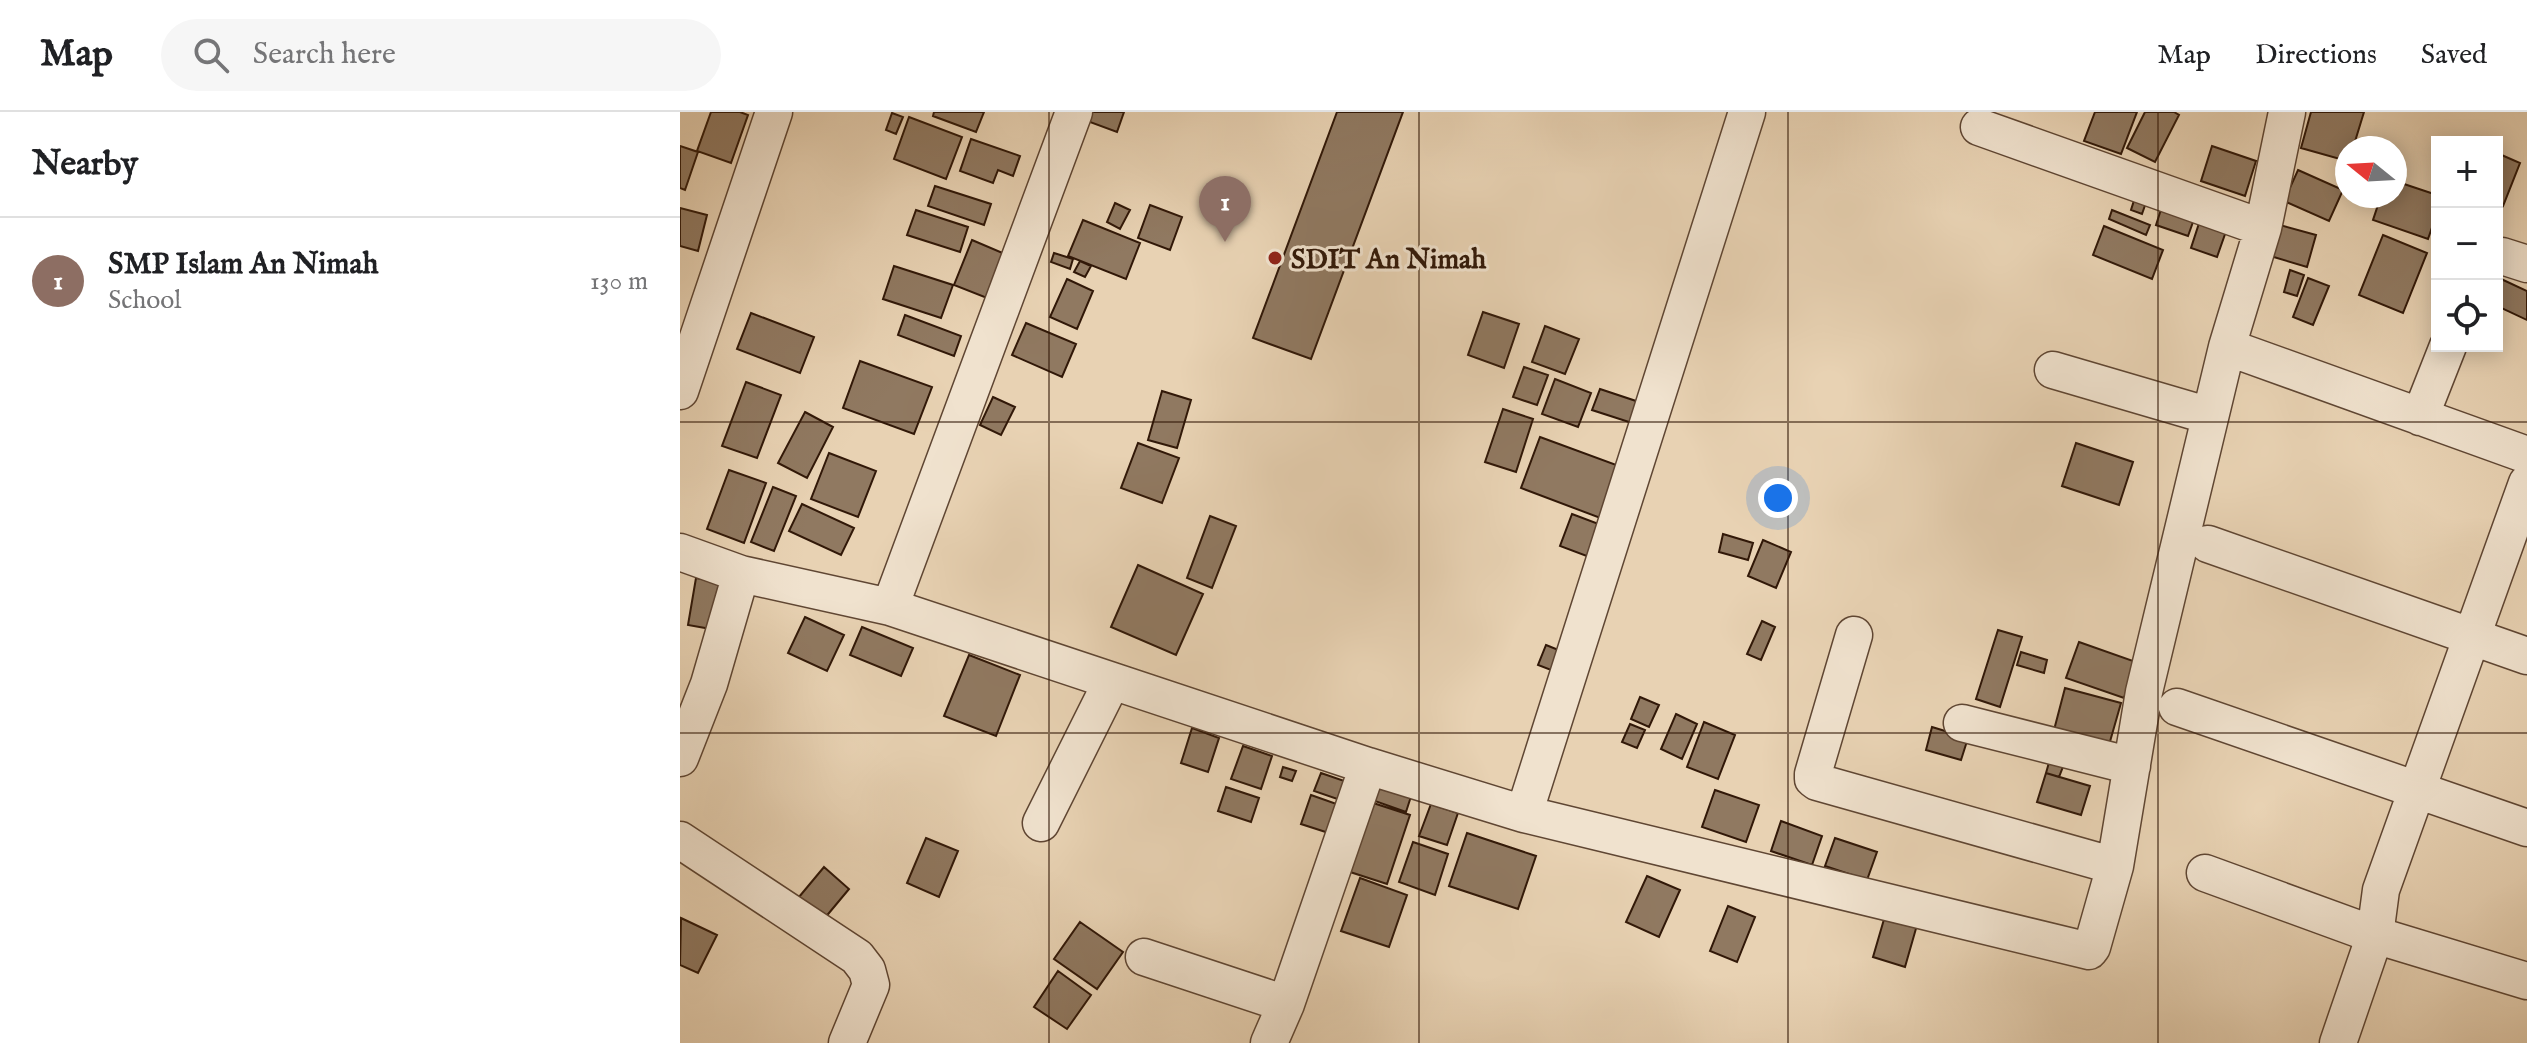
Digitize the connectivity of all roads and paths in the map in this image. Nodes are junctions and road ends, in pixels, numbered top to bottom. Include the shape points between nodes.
1 (774, 112) edge
2 (1074, 112) edge
3 (1747, 112) edge
4 (2287, 112) edge
5 (1979, 127) dead end
6 (2263, 228) junction
7 (2503, 256) edge
8 (2527, 264) edge
9 (2227, 347) junction
10 (2446, 352) edge
11 (2278, 365) junction
12 (2053, 370) dead end
13 (680, 391) edge
14 (2210, 416) junction
15 (2420, 417) junction
16 (2527, 455) edge
17 (2527, 482) edge
18 (2208, 544) dead end
19 (680, 552) edge
20 (741, 574) junction
21 (890, 607) junction
22 (1854, 635) dead end
23 (2471, 636) junction
24 (2527, 656) edge
25 (1112, 681) junction
26 (2177, 707) dead end
27 (1962, 723) dead end
28 (680, 758) edge
29 (1368, 766) junction
30 (2132, 766) junction
31 (2417, 789) junction
32 (1524, 814) junction
33 (1041, 823) dead end
34 (2527, 828) edge
35 (680, 840) edge
36 (2115, 866) junction
37 (2205, 873) dead end
38 (2375, 935) junction
39 (1144, 957) dead end
40 (2527, 981) edge
41 (1286, 1004) junction
42 (847, 1043) edge
43 (1269, 1043) edge
44 (2338, 1043) edge

1 - 13 street
2 - 21 street
3 - 32 street
4 - 6 street
5 - 6 street
6 - 9 street
7 - 8 street
9 - 11 street
9 - 14 street
10 - 15 street
11 - 15 street
11 - 17 street via 2273,388
12 - 14 street
14 - 30 street
15 - 16 street
17 - 23 street
18 - 23 street
19 - 20 street
20 - 21 street
20 - 28 street via 709,684
21 - 25 street
22 - 36 street via 1813,779
23 - 24 street
23 - 31 street
25 - 29 street
25 - 33 street
26 - 31 street
27 - 30 street
29 - 32 street
29 - 41 street
30 - 36 street
31 - 34 street
31 - 38 street via 2381,890
32 - 36 street via 2085,951 2092,947
35 - 42 street via 857,957 871,985
37 - 38 street
38 - 40 street
38 - 44 street
39 - 41 street
41 - 43 street

